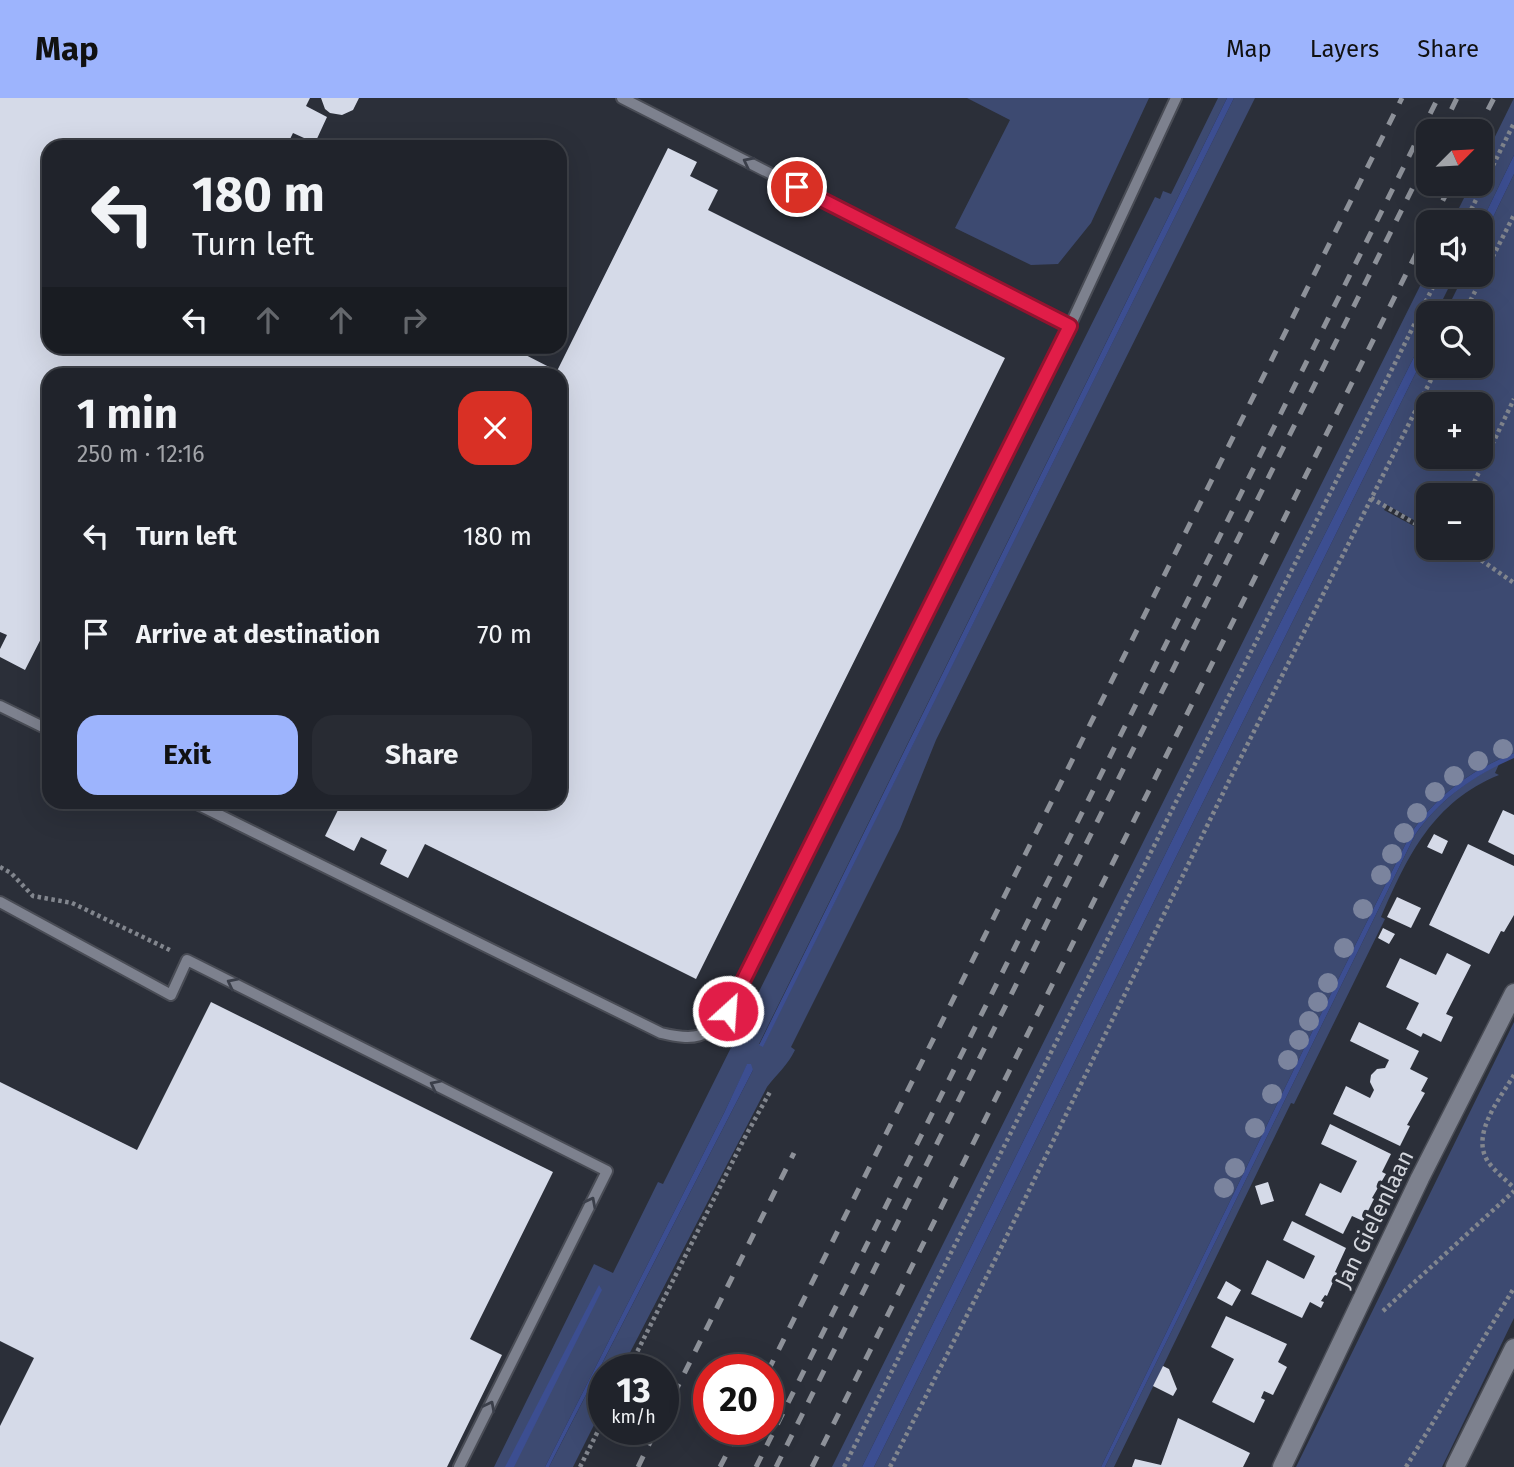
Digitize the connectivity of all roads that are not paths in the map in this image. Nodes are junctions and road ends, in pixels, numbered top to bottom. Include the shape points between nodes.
1 (622, 98) edge
2 (1176, 98) edge
3 (1070, 326) junction
4 (0, 706) edge
5 (42, 727) edge
6 (207, 809) edge
7 (0, 902) edge
8 (1514, 993) edge
9 (1514, 1348) edge
10 (459, 1467) edge
11 (1282, 1467) edge
12 (1455, 1467) edge

3 -> 1 lane
2 - 3 lane
3 - 6 lane via 728,1011 706,1034 687,1039 661,1033
4 - 5 lane
10 -> 7 lane via 607,1171 187,960 171,995
8 - 11 street, Jan Gielenlaan
9 - 12 street

